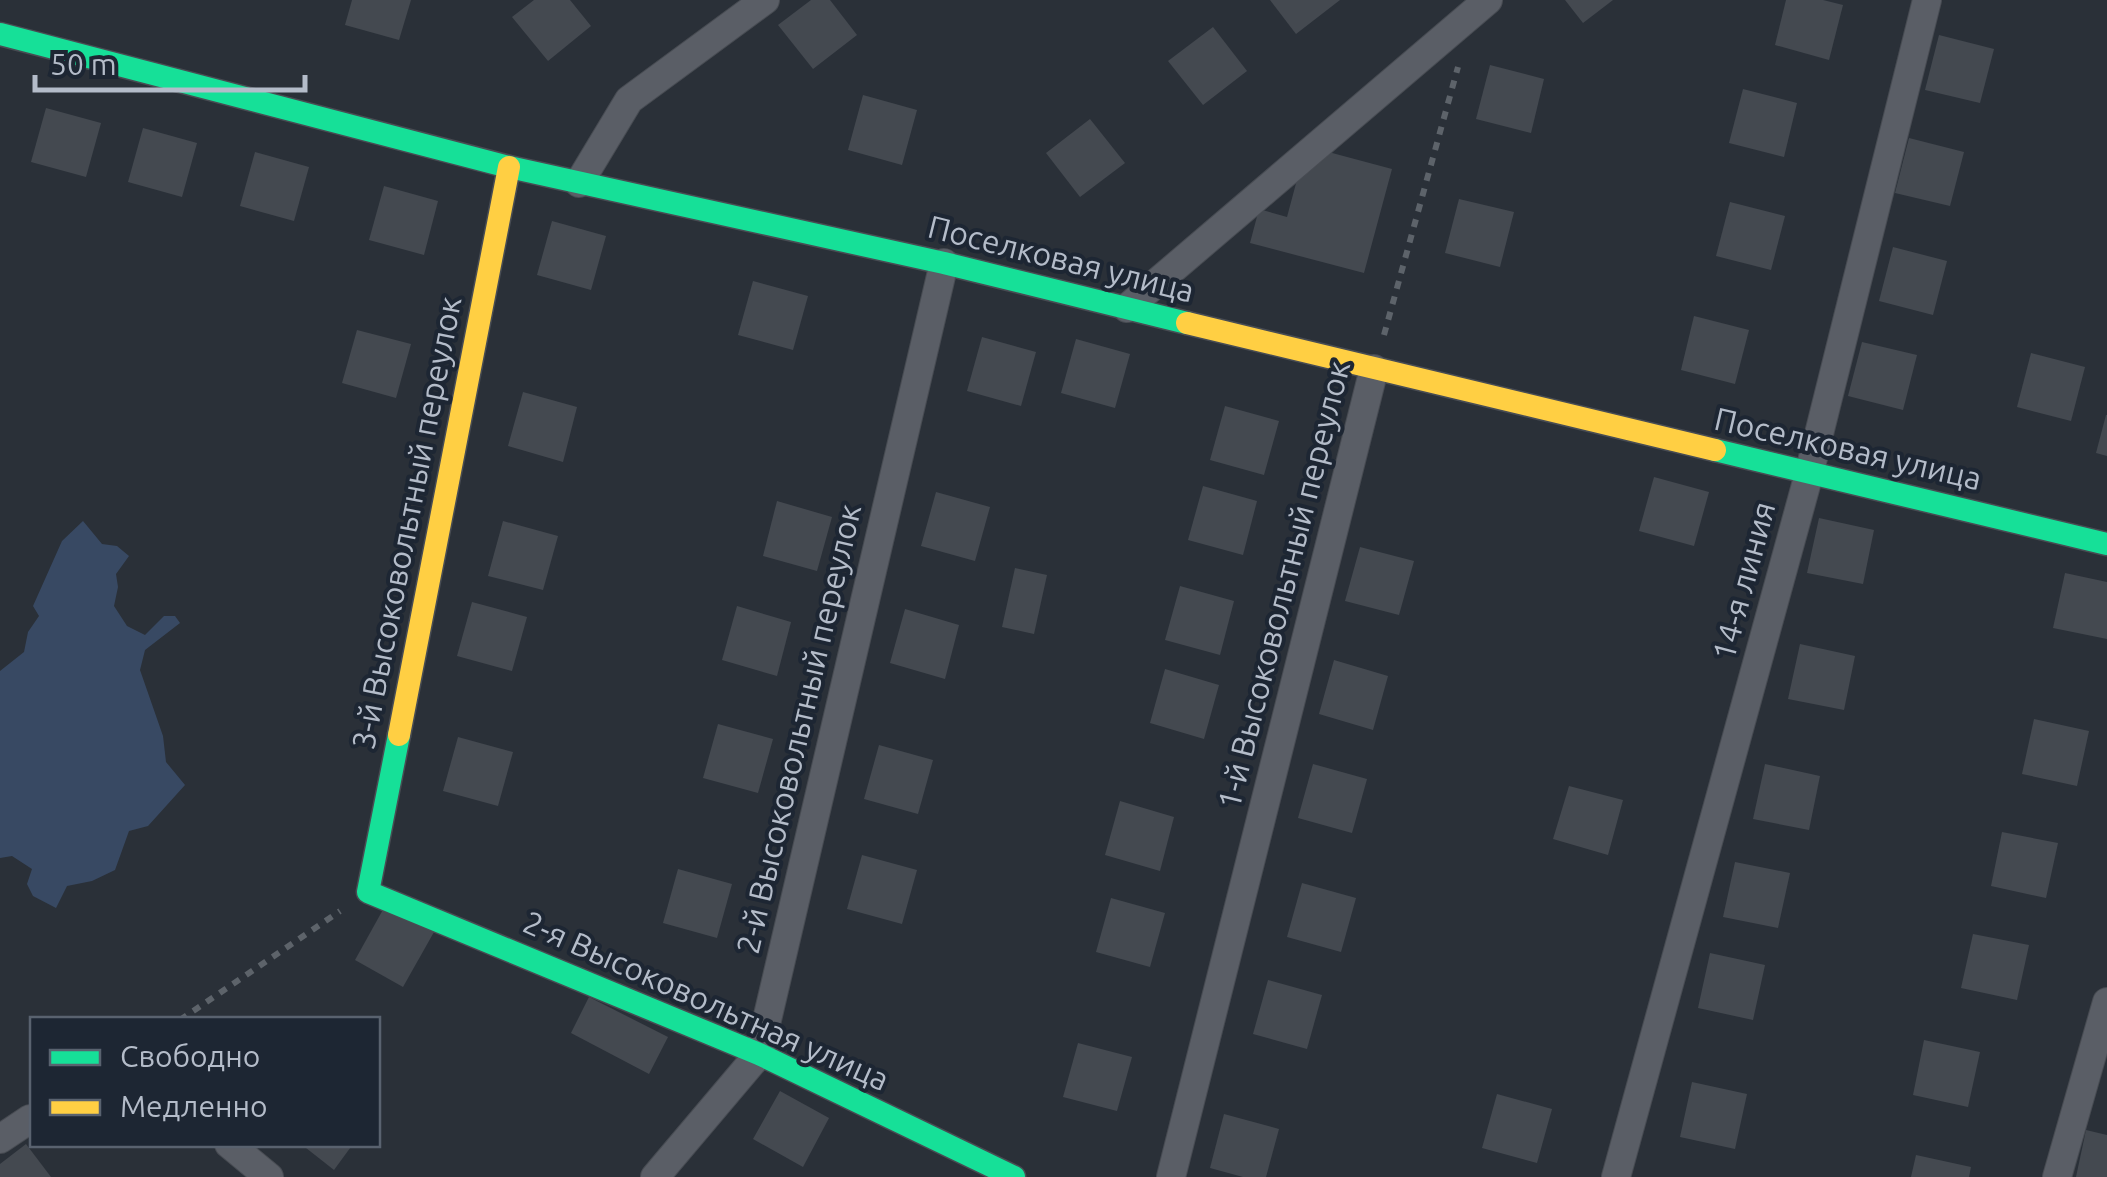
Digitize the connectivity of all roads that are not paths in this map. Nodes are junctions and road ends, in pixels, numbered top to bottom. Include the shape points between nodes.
1 (765, 0) edge
2 (1927, 0) edge
3 (1481, 6) edge
4 (0, 34) edge
5 (509, 166) junction
6 (580, 183) junction
7 (944, 262) junction
8 (1128, 308) junction
9 (1374, 370) junction
10 (1810, 474) junction
11 (2107, 544) edge
12 (368, 892) joint
13 (2107, 1002) edge
14 (759, 1054) junction
15 (30, 1119) dead end
16 (0, 1139) edge
17 (233, 1147) edge
18 (269, 1177) edge
19 (655, 1177) edge
20 (1014, 1177) edge
21 (1170, 1177) edge
22 (1616, 1177) edge
23 (2058, 1177) edge

1 - 6 street via 629,100
2 - 10 street, 14-я линия
3 - 8 street
4 - 5 street, Поселковая улица
5 - 6 street, Поселковая улица
5 - 12 street, 3-й Высоковольтный переулок
6 - 7 street, Поселковая улица
7 - 8 street, Поселковая улица
7 - 14 street, 2-й Высоковольтный переулок
8 - 9 street, Поселковая улица
9 - 10 street, Поселковая улица
9 - 21 street, 1-й Высоковольтный переулок
10 - 11 street, Поселковая улица
10 - 22 street, 14-я линия
12 - 14 street, 2-я Высоковольтная улица
13 - 23 street
14 - 19 street, 2-й Высоковольтный переулок
14 - 20 street, 2-я Высоковольтная улица
15 - 16 street
17 - 18 street

